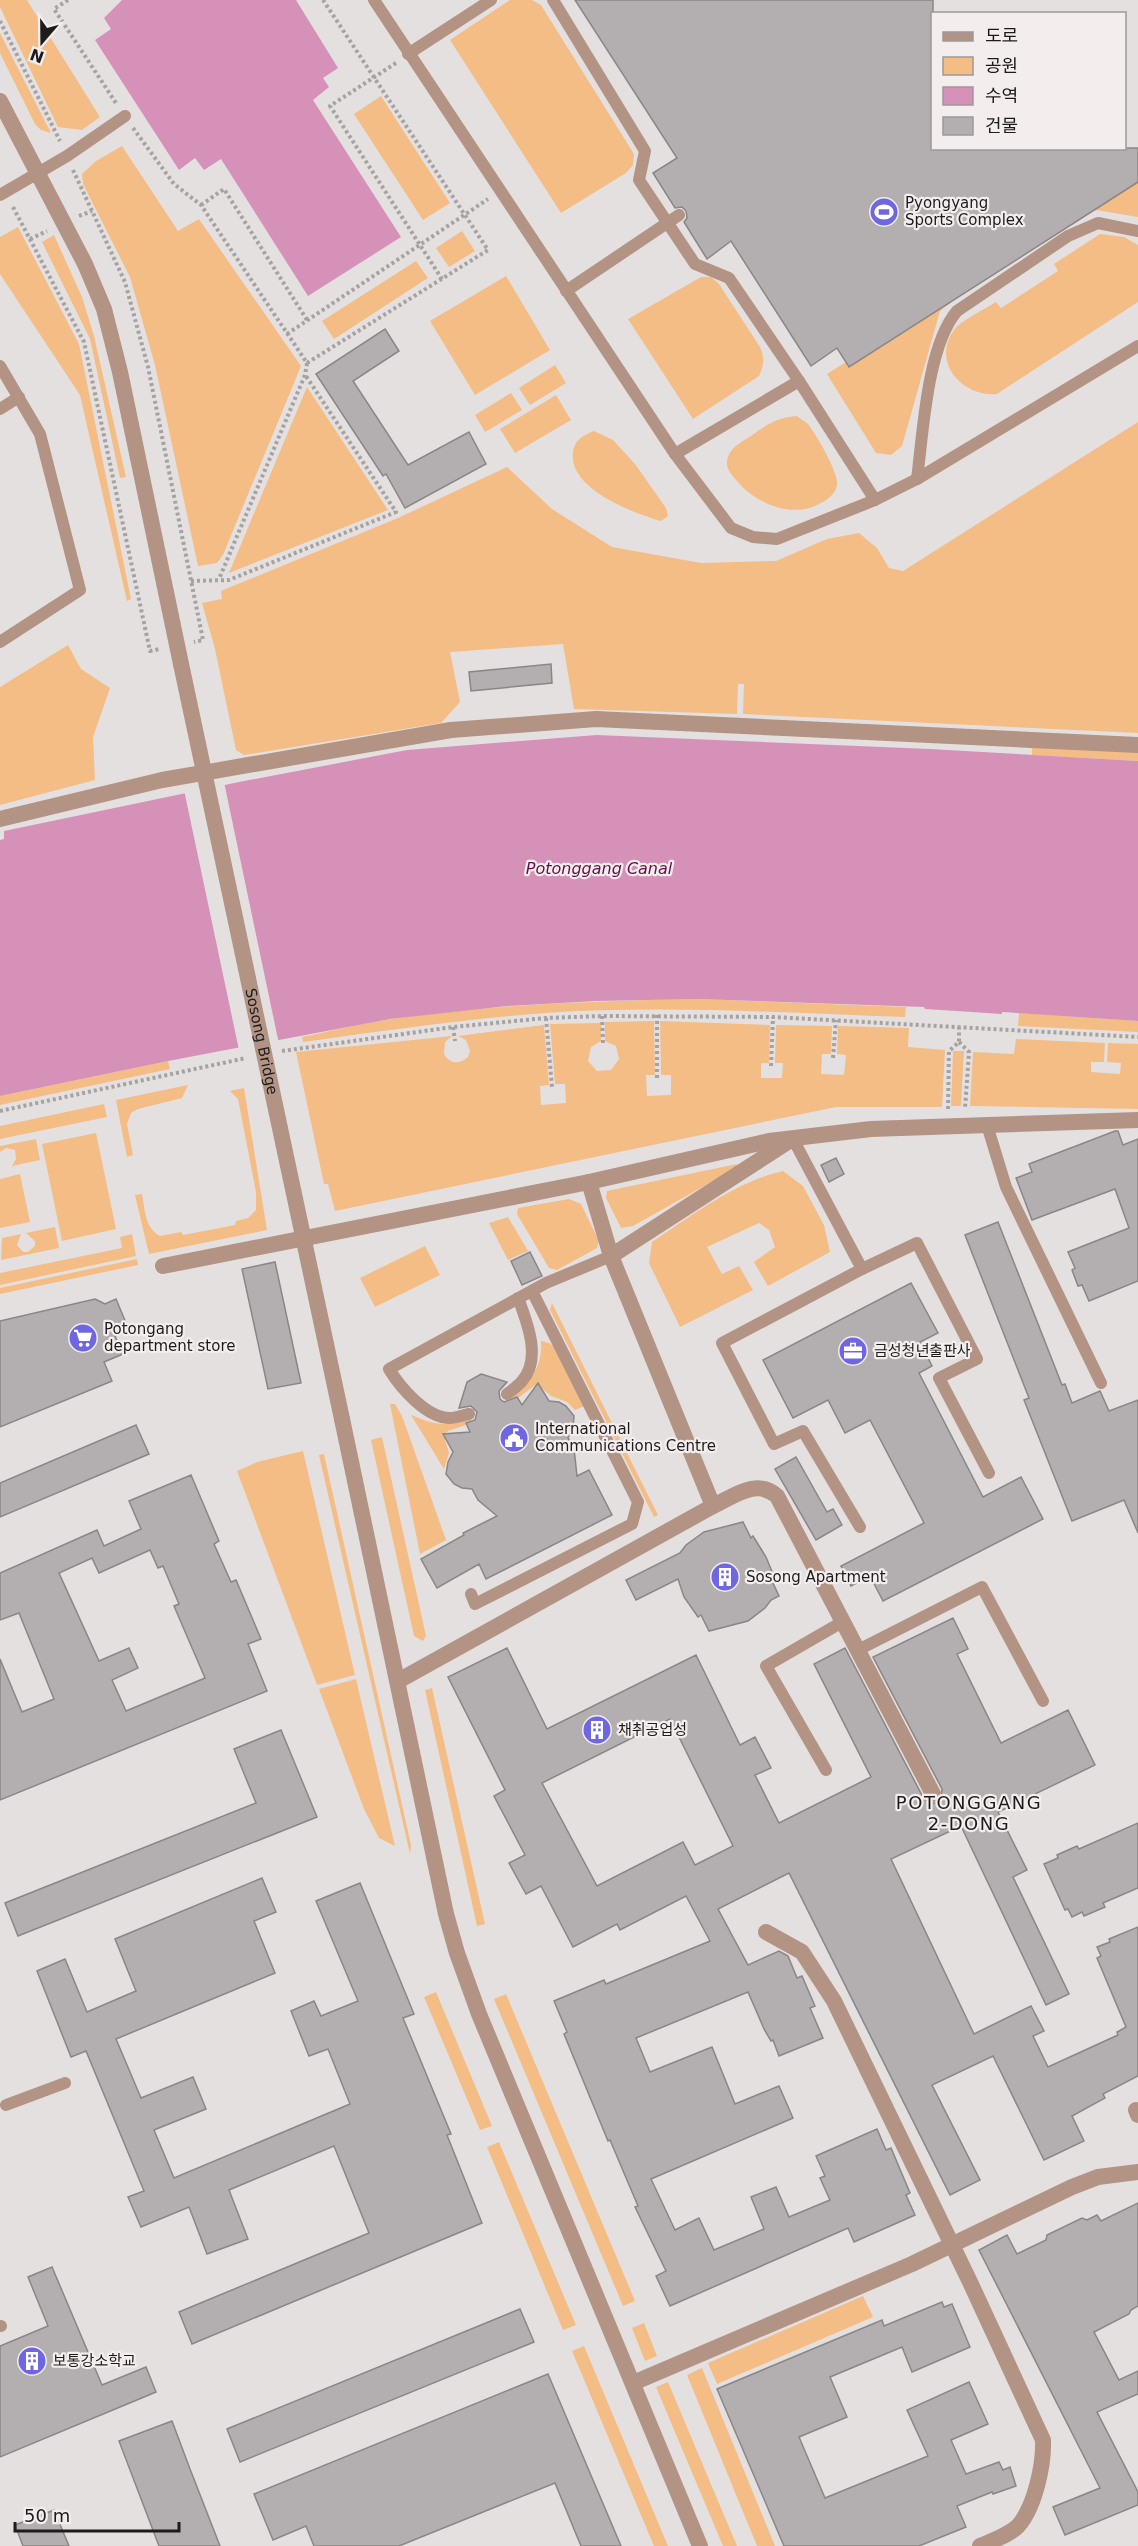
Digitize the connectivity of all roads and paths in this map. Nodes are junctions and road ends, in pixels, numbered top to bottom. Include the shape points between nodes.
1 (68, 0) edge
2 (323, 0) edge
3 (374, 0) edge
4 (491, 0) edge
5 (553, 0) edge
6 (408, 54) junction
7 (374, 77) junction
8 (0, 101) edge
9 (124, 116) junction
10 (38, 174) junction
11 (501, 191) junction
12 (3, 194) edge
13 (201, 205) junction
14 (464, 213) junction
15 (679, 215) dead end
16 (666, 222) junction
17 (1138, 231) edge
18 (419, 244) junction
19 (442, 279) junction
20 (566, 291) junction
21 (307, 320) junction
22 (287, 334) junction
23 (1138, 346) edge
24 (307, 363) junction
25 (0, 366) edge
26 (305, 375) junction
27 (799, 381) junction
28 (19, 397) junction
29 (0, 409) edge
30 (675, 454) junction
31 (917, 479) junction
32 (874, 500) junction
33 (219, 579) junction
34 (191, 581) dead end
35 (0, 642) edge
36 (150, 651) dead end
37 (1138, 745) edge
38 (0, 819) edge
39 (602, 1016) junction
40 (657, 1016) junction
41 (773, 1017) junction
42 (546, 1018) junction
43 (836, 1020) junction
44 (453, 1027) junction
45 (959, 1027) junction
46 (1138, 1037) edge
47 (455, 1041) dead end
48 (959, 1042) junction
49 (603, 1043) dead end
50 (273, 1053) dead end
51 (251, 1057) dead end
52 (833, 1058) dead end
53 (771, 1066) dead end
54 (657, 1078) dead end
55 (552, 1087) dead end
56 (947, 1108) dead end
57 (965, 1108) dead end
58 (0, 1111) edge
59 (1138, 1120) edge
60 (987, 1125) junction
61 (793, 1139) junction
62 (589, 1182) junction
63 (611, 1256) junction
64 (163, 1266) dead end
65 (862, 1269) junction
66 (532, 1291) junction
67 (518, 1298) junction
68 (1101, 1383) dead end
69 (507, 1394) dead end
70 (469, 1414) dead end
71 (989, 1473) dead end
72 (713, 1506) junction
73 (860, 1527) dead end
74 (471, 1594) dead end
75 (844, 1621) junction
76 (858, 1650) junction
77 (398, 1681) junction
78 (1043, 1701) dead end
79 (826, 1770) dead end
80 (933, 1794) dead end
81 (766, 1932) dead end
82 (65, 2084) dead end
83 (6, 2105) dead end
84 (1138, 2172) edge
85 (952, 2245) junction
86 (633, 2383) junction
87 (700, 2546) edge
88 (980, 2546) edge

1 - 9 path via 54,9
2 - 7 path
3 - 6 lane
4 - 6 lane
5 - 16 lane via 645,151 639,180
6 - 7 path
6 - 11 lane
7 - 14 path
7 - 18 path via 330,106
8 - 10 street, Sosong Bridge
9 - 10 lane
9 - 13 path via 174,184
10 - 12 lane
10 - 77 street, Sosong Bridge, bridge via 86,264 104,309 120,372
11 - 14 path
11 - 20 lane
12 - 36 path via 84,342
13 - 21 path via 224,189
13 - 22 path
14 - 18 path
14 - 19 path via 488,250
15 - 16 lane
16 - 20 lane
16 - 27 lane via 695,264 729,278
17 - 31 lane via 1098,223 1068,236 957,311 946,323 933,372
18 - 19 path
18 - 21 path
19 - 24 path
20 - 30 lane
21 - 22 path
22 - 24 path
23 - 31 lane
24 - 26 path
25 - 28 lane
26 - 33 path
26 - 33 path via 396,512 230,580
27 - 30 lane
27 - 32 lane
28 - 29 lane
28 - 35 lane via 40,434 80,591
30 - 32 lane via 731,528 753,537 777,539
31 - 32 lane
33 - 34 path
37 - 38 street via 596,719 451,730 162,780
39 - 40 path
39 - 42 path
39 - 49 path
40 - 41 path
40 - 54 path
41 - 43 path
41 - 53 path
42 - 44 path
42 - 55 path
43 - 45 path
43 - 52 path
44 - 47 path
44 - 50 path
45 - 46 path
45 - 48 path
48 - 56 path via 949,1051
48 - 57 path via 969,1052
51 - 58 path
59 - 60 street
60 - 61 street via 871,1129
60 - 68 lane via 1006,1188
61 - 62 street
61 - 63 street
61 - 65 lane
62 - 63 street
62 - 64 street
63 - 66 lane
63 - 72 street
65 - 71 lane via 917,1243 977,1359 939,1378
65 - 73 lane via 722,1343 774,1444 803,1431
66 - 67 lane
66 - 74 lane via 638,1502 632,1524 475,1604
67 - 69 lane via 532,1344 530,1366 523,1381
67 - 70 lane via 389,1369 417,1403 434,1413 448,1418
72 - 75 street via 754,1487 768,1488 777,1496
72 - 77 street
75 - 76 street
75 - 79 lane via 766,1666
76 - 78 lane via 982,1587
76 - 80 street
77 - 86 street, Sosong Bridge via 457,1953
81 - 85 street via 802,1952 834,2001
82 - 83 lane
84 - 85 street via 1098,2177 1072,2187
85 - 86 street
85 - 88 street via 1043,2440 1044,2461 1029,2507 1018,2526
86 - 87 street, Sosong Bridge

